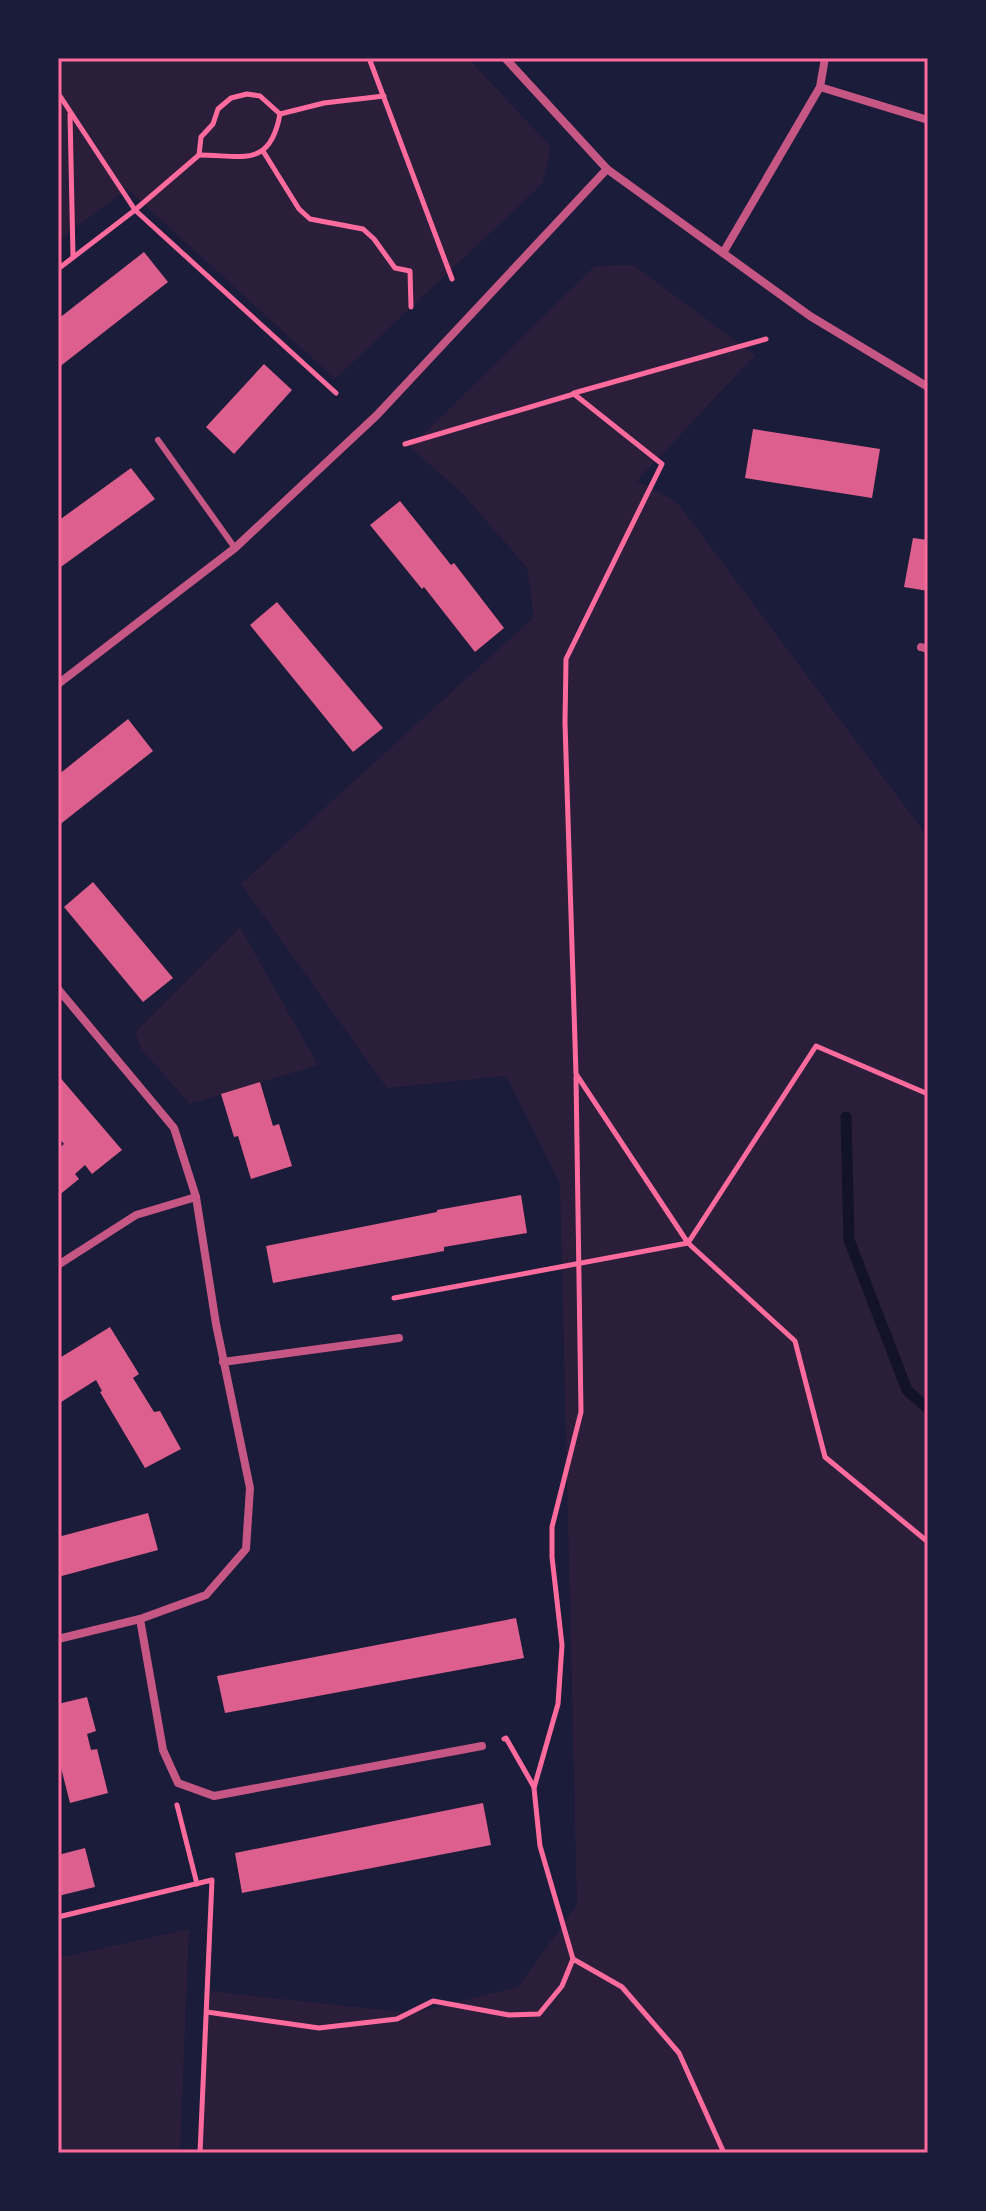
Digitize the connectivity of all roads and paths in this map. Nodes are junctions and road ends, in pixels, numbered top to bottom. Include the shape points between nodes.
1 (369, 58) edge
2 (505, 58) edge
3 (825, 58) edge
4 (820, 87) junction
5 (58, 93) edge
6 (384, 96) junction
7 (70, 111) junction
8 (280, 114) junction
9 (928, 120) edge
10 (263, 151) junction
11 (199, 155) junction
12 (607, 169) junction
13 (135, 210) junction
14 (723, 253) junction
15 (73, 257) junction
16 (58, 269) edge
17 (452, 279) dead end
18 (411, 307) dead end
19 (766, 339) dead end
20 (928, 387) edge
21 (336, 393) dead end
22 (574, 394) junction
23 (158, 440) dead end
24 (405, 444) dead end
25 (235, 548) junction
26 (58, 684) edge
27 (58, 989) edge
28 (576, 1074) junction
29 (928, 1094) edge
30 (196, 1197) junction
31 (688, 1243) junction
32 (580, 1262) junction
33 (58, 1265) edge
34 (394, 1298) dead end
35 (399, 1338) dead end
36 (223, 1362) junction
37 (928, 1542) edge
38 (140, 1619) junction
39 (58, 1639) edge
40 (498, 1740) dead end
41 (482, 1746) dead end
42 (534, 1788) junction
43 (176, 1800) dead end
44 (197, 1884) junction
45 (58, 1917) edge
46 (573, 1959) junction
47 (207, 2012) junction
48 (200, 2153) edge
49 (724, 2153) edge

1 - 6 path
2 - 12 street
3 - 4 street
4 - 9 street
4 - 14 street
5 - 7 path
6 - 8 path
6 - 17 path
7 - 13 path
7 - 15 path
8 - 10 path via 277,131
8 - 11 path via 260,96 231,98 201,137
10 - 11 path
10 - 18 path via 310,219 363,229 395,268 410,271
11 - 13 path
12 - 14 street
12 - 25 street via 377,415
13 - 15 path
13 - 21 path
14 - 20 street via 810,316
15 - 16 path
19 - 22 path
22 - 24 path
22 - 28 path via 662,464 566,659
23 - 25 lane
25 - 26 street
27 - 30 street via 174,1128
28 - 31 path
28 - 32 path
29 - 31 path via 816,1046
30 - 33 street via 136,1215
30 - 36 street
31 - 32 path
31 - 37 path via 795,1341 825,1457
32 - 34 path
32 - 42 path via 581,1412 552,1527 562,1645 558,1704
35 - 36 street
36 - 38 street via 250,1488 246,1549 206,1595
38 - 39 street
38 - 41 street via 163,1750 178,1783 214,1796
40 - 42 path via 506,1738
42 - 46 path via 540,1846
43 - 44 path
44 - 45 path
44 - 47 path via 212,1880
46 - 47 path via 562,1986 539,2014 509,2015 433,2001 397,2019 319,2028
46 - 49 path via 622,1987 679,2053
47 - 48 path

